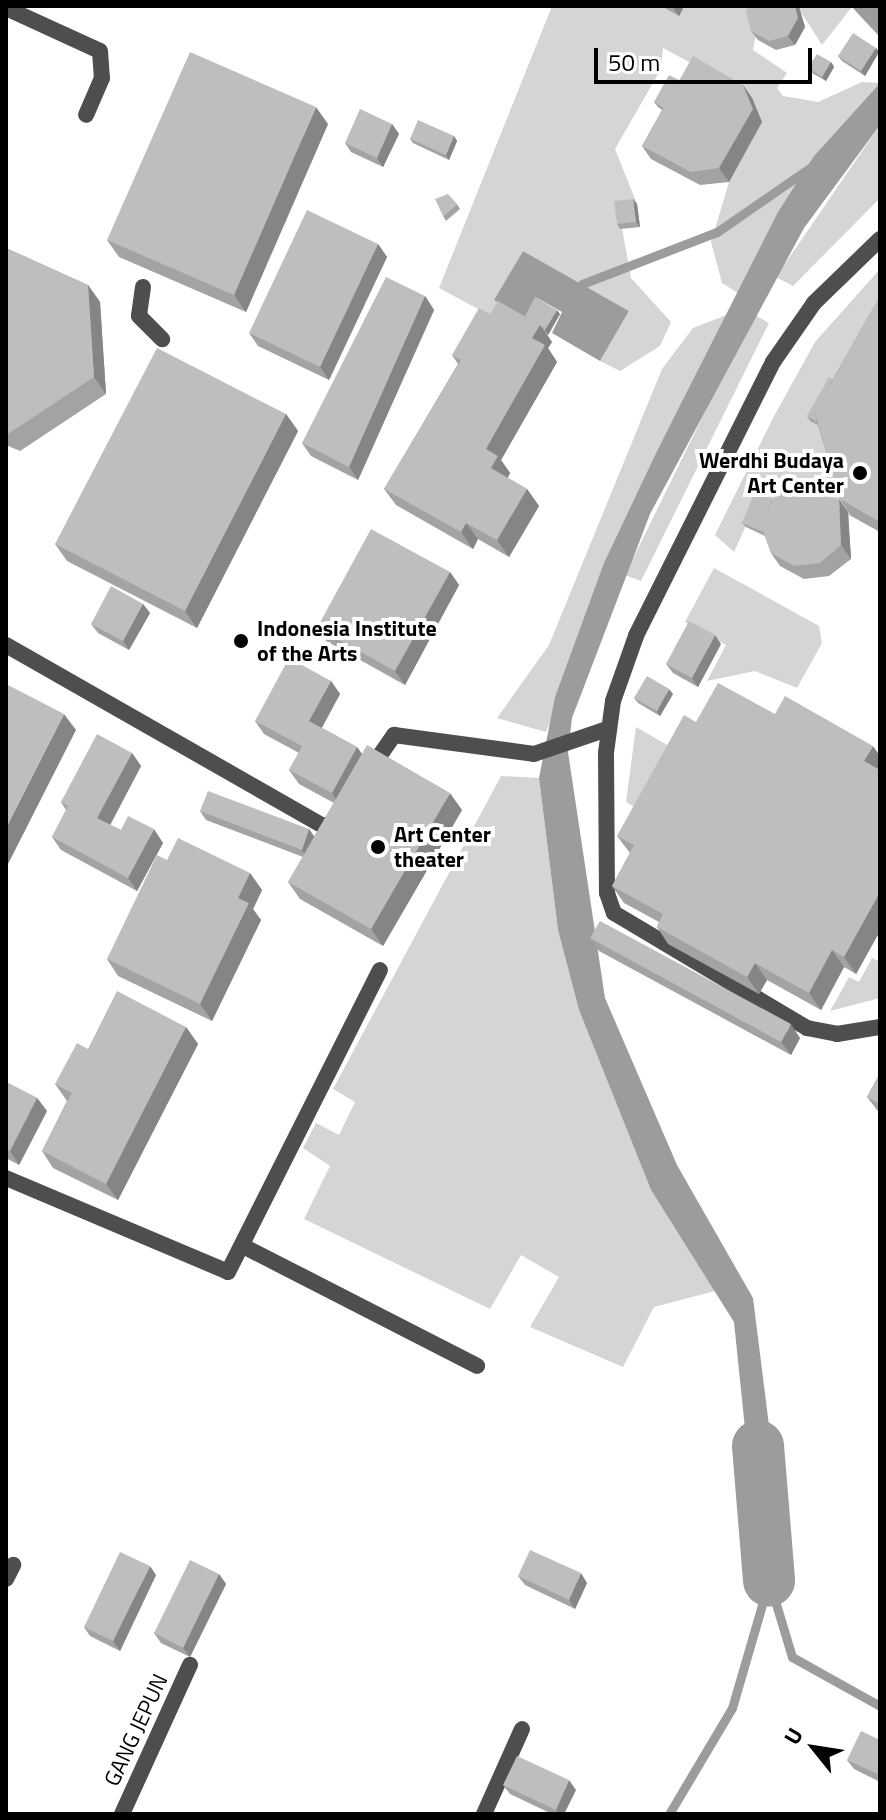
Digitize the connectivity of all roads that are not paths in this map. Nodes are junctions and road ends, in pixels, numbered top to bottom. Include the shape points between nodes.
1 (6, 8) edge
2 (86, 115) dead end
3 (880, 239) edge
4 (143, 287) dead end
5 (162, 339) dead end
6 (6, 645) edge
7 (607, 729) junction
8 (380, 970) dead end
9 (880, 1027) edge
10 (6, 1178) edge
11 (243, 1246) junction
12 (477, 1366) dead end
13 (190, 1665) dead end
14 (522, 1729) dead end
15 (122, 1814) edge
16 (484, 1814) edge

1 - 2 street via 100,51 102,78
3 - 7 street via 814,303 773,362 636,636
4 - 5 street via 139,316
6 - 7 street via 323,826 336,825 394,735 534,754
7 - 9 street via 607,893 614,913 807,1028 837,1034
8 - 11 street
10 - 11 street via 99,1212 224,1273
11 - 12 street
13 - 15 street, GANG JEPUN
14 - 16 street

